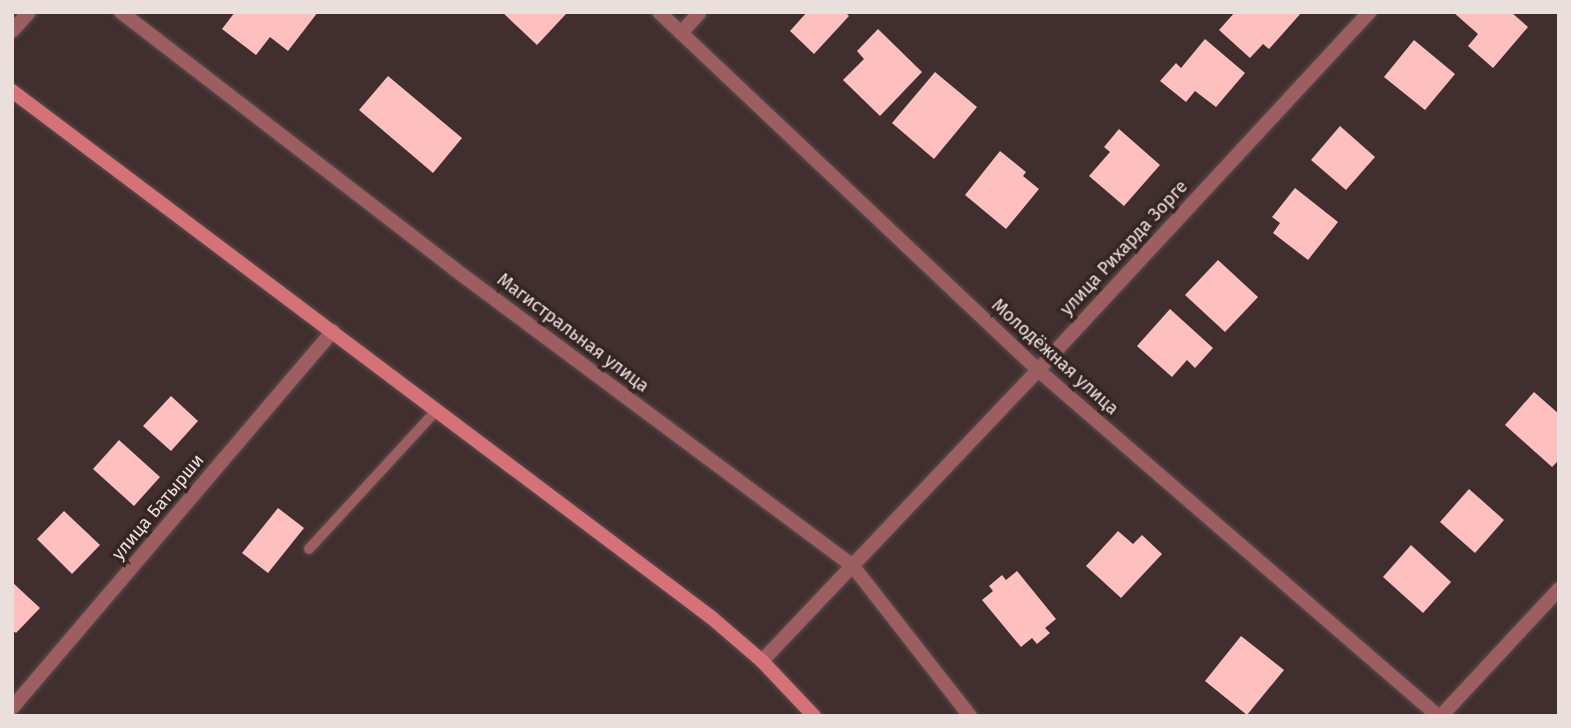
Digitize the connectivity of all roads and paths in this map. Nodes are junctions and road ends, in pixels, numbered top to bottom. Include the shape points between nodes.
1 (29, 12) edge
2 (121, 12) edge
3 (659, 12) edge
4 (700, 12) edge
5 (1369, 12) edge
6 (12, 31) edge
7 (681, 33) junction
8 (12, 91) edge
9 (333, 331) junction
10 (1038, 370) junction
11 (437, 410) junction
12 (309, 549) dead end
13 (852, 565) junction
14 (1559, 589) edge
15 (762, 661) junction
16 (12, 708) edge
17 (814, 716) edge
18 (970, 716) edge
19 (1439, 716) edge

1 - 6 street
2 - 13 street, Магистральная улица via 453,268
3 - 7 street, Молодёжная улица
4 - 7 street
5 - 10 street, улица Рихарда Зорге
7 - 10 street, Молодёжная улица
8 - 9 main road
9 - 11 main road
9 - 16 street, улица Батырши
10 - 13 street, улица Рихарда Зорге
10 - 19 street, Молодёжная улица
11 - 12 lane
11 - 15 main road
13 - 15 street, улица Рихарда Зорге
13 - 18 street, Магистральная улица
14 - 19 street
15 - 17 main road

